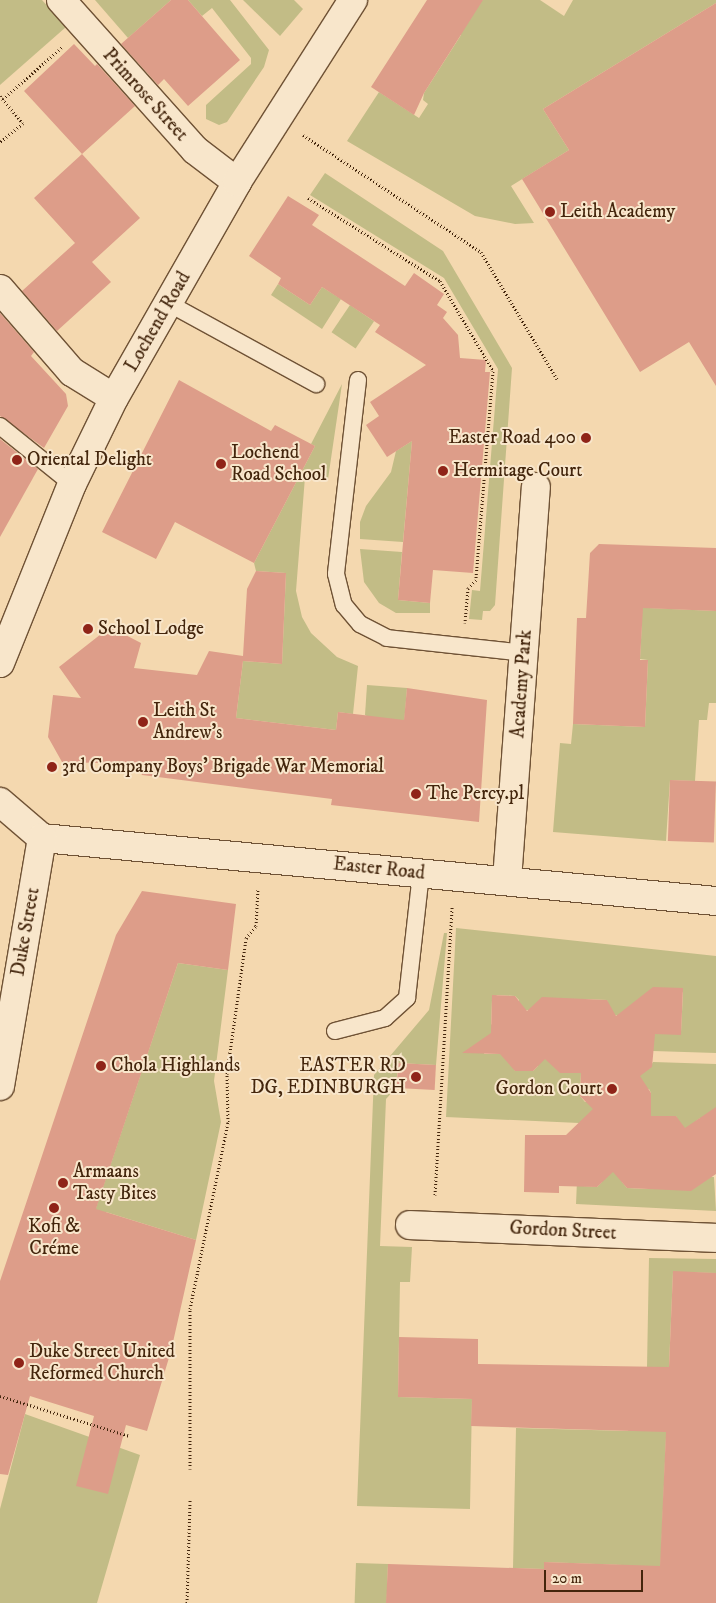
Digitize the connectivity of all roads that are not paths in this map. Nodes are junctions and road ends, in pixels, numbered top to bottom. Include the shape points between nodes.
1 (61, 0) edge
2 (352, 0) edge
3 (237, 182) junction
4 (0, 289) edge
5 (168, 303) junction
6 (358, 380) dead end
7 (316, 384) dead end
8 (114, 398) junction
9 (0, 426) edge
10 (72, 484) junction
11 (536, 487) dead end
12 (524, 653) junction
13 (0, 663) edge
14 (0, 802) edge
15 (42, 838) junction
16 (421, 874) junction
17 (507, 880) junction
18 (716, 901) edge
19 (335, 1031) dead end
20 (0, 1086) edge
21 (422, 1225) road end
22 (716, 1238) edge

1 - 3 street, Primrose Street via 195,150
2 - 3 street, Lochend Road
3 - 5 street, Lochend Road
4 - 8 street via 72,372
5 - 7 lane
5 - 8 street, Lochend Road
6 - 12 lane via 336,574 339,594 350,614 373,632 387,638
8 - 10 street, Lochend Road
9 - 10 lane
10 - 13 street, Lochend Road
11 - 12 street, Academy Park
12 - 17 street, Academy Park
14 - 15 street
15 - 16 street, Easter Road
15 - 20 street, Duke Street
16 - 17 street, Easter Road
16 - 19 lane via 407,998 385,1018
17 - 18 street, Easter Road
21 - 22 street, Gordon Street

